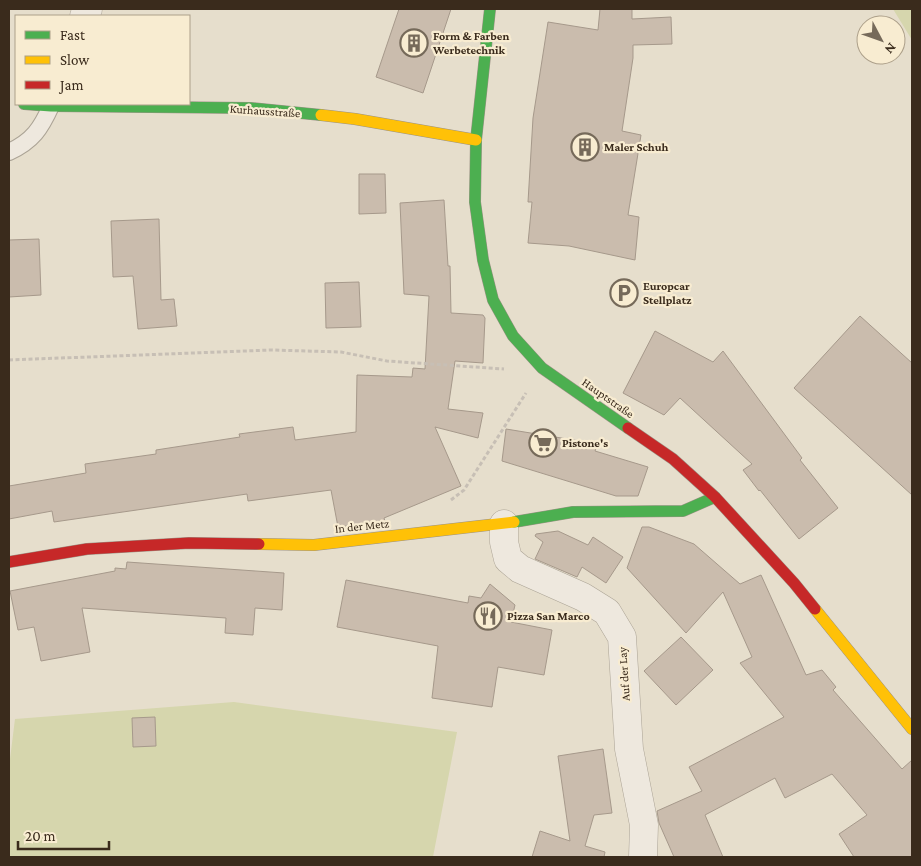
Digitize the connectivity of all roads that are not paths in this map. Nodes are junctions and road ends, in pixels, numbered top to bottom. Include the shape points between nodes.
1 (490, 9) edge
2 (52, 105) edge
3 (476, 140) junction
4 (9, 152) edge
5 (715, 497) junction
6 (504, 524) junction
7 (9, 562) edge
8 (912, 729) edge
9 (643, 857) edge

1 - 3 street, Hauptstraße
2 - 3 street, Kurhausstraße via 250,108 355,118
2 - 4 lane via 40,128
3 - 5 street, Hauptstraße via 475,202 483,260 493,300 513,336 542,368 673,459
5 - 6 street, In der Metz via 683,510 573,512
5 - 8 street, Hauptstraße via 794,583
6 - 7 street, In der Metz via 314,545 189,543 87,549
6 - 9 street, Auf der Lay via 508,559 520,569 583,597 607,612 622,637 630,749 644,825

